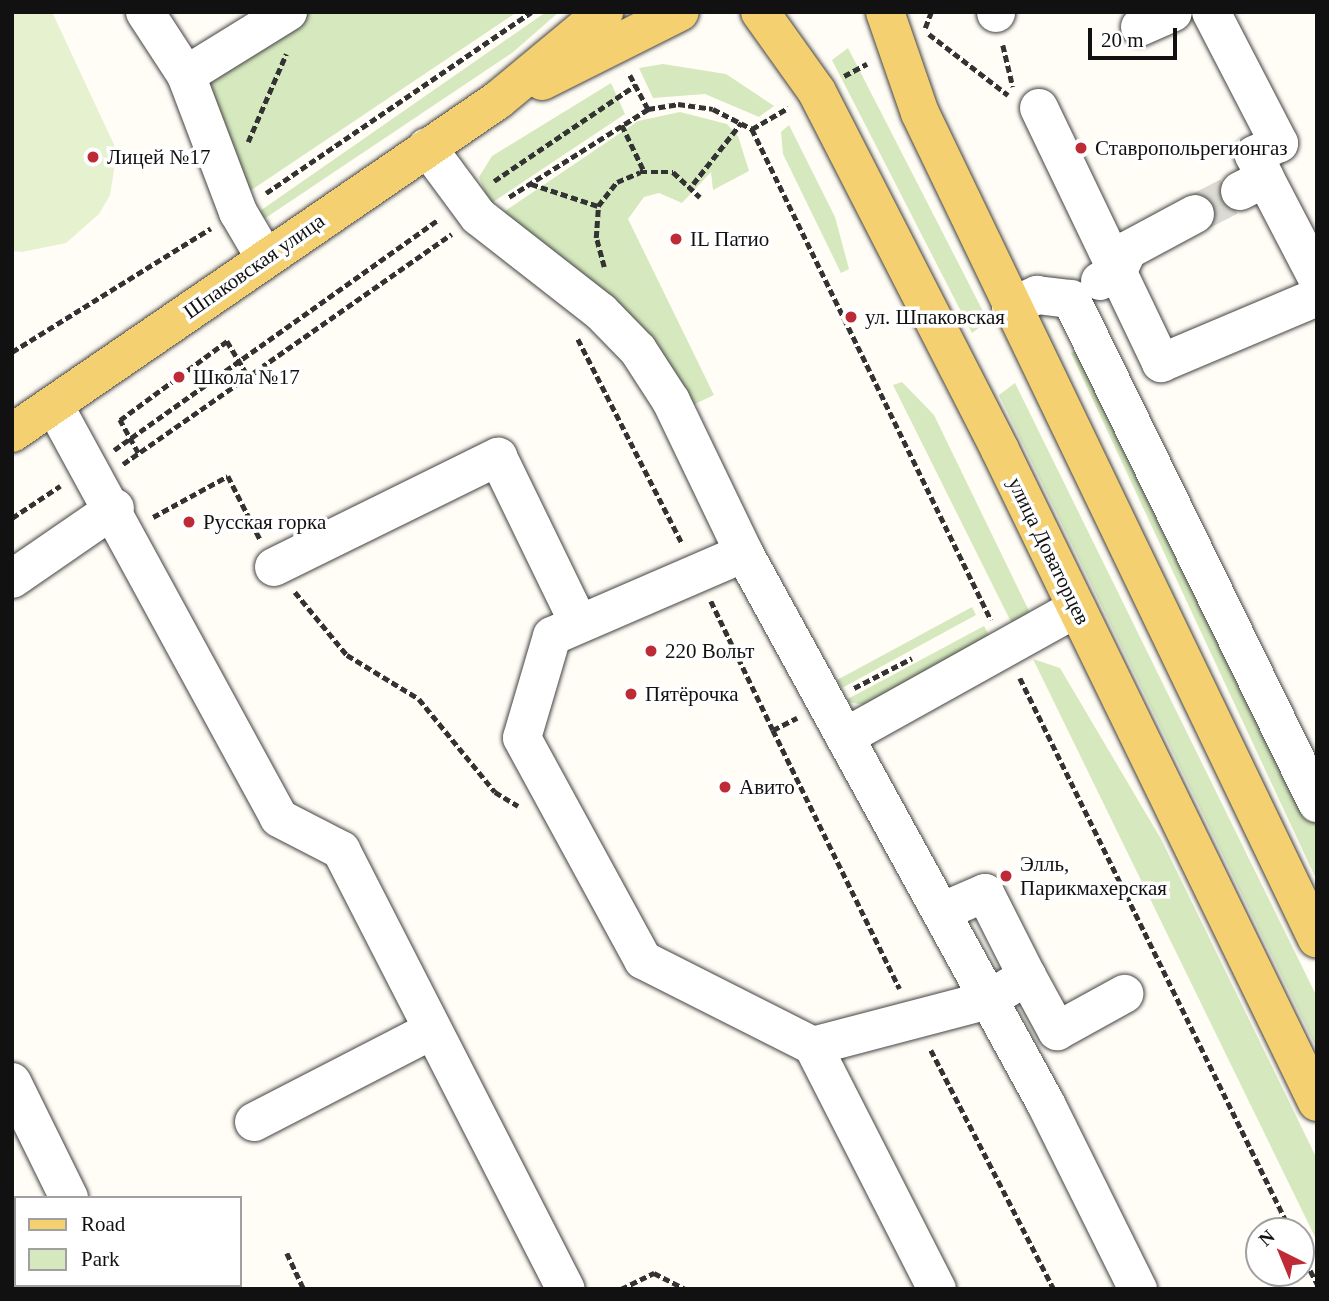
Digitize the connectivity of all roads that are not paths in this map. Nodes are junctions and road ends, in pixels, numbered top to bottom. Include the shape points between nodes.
1 (145, 12) edge
2 (604, 12) edge
3 (680, 12) edge
4 (760, 12) edge
5 (885, 12) edge
6 (1211, 12) edge
7 (288, 31) edge
8 (186, 75) junction
9 (498, 100) junction
10 (1028, 105) road end
11 (427, 147) junction
12 (1195, 214) tunnel mouth
13 (265, 258) junction
14 (1118, 271) junction
15 (1317, 278) edge
16 (1317, 297) edge
17 (1071, 299) junction
18 (1011, 307) junction
19 (54, 405) junction
20 (12, 433) edge
21 (121, 519) junction
22 (744, 553) junction
23 (274, 567) road end
24 (12, 579) edge
25 (1077, 608) junction
26 (578, 622) junction
27 (845, 737) junction
28 (1308, 760) edge
29 (1317, 803) edge
30 (941, 912) junction
31 (1317, 939) edge
32 (1027, 976) junction
33 (1124, 994) dead end
34 (988, 1000) junction
35 (432, 1030) junction
36 (813, 1046) junction
37 (12, 1082) edge
38 (1317, 1102) edge
39 (254, 1122) dead end
40 (68, 1196) edge
41 (566, 1289) edge
42 (937, 1289) edge
43 (1138, 1289) edge

1 - 8 street
2 - 9 main road, Шпаковская улица
3 - 9 main road, Шпаковская улица
4 - 25 main road, улица Доваторцев via 817,92
5 - 18 main road via 893,49
6 - 15 street via 1279,142 1254,155 1253,185
7 - 8 street
8 - 13 street via 238,212
9 - 11 main road, Шпаковская улица
10 - 14 street
11 - 13 main road, Шпаковская улица
11 - 22 street via 466,200 638,350 671,401
12 - 14 street via 1128,250
13 - 19 main road, Шпаковская улица
14 - 16 street via 1161,363
14 - 17 street
17 - 18 street via 1037,295
17 - 28 street
18 - 31 main road
19 - 20 main road, Шпаковская улица
19 - 21 street
21 - 24 street
21 - 35 street via 279,818 341,850
22 - 26 street
22 - 27 street
23 - 26 street via 498,457
25 - 27 street
25 - 38 main road, улица Доваторцев
26 - 36 street via 552,636 522,737 570,836 643,960
27 - 30 street
28 - 29 street
30 - 32 street via 985,893
30 - 34 street
32 - 33 street via 1057,1031
32 - 34 street
34 - 36 street
34 - 43 street
35 - 39 street
35 - 41 street
36 - 42 street
37 - 40 street

